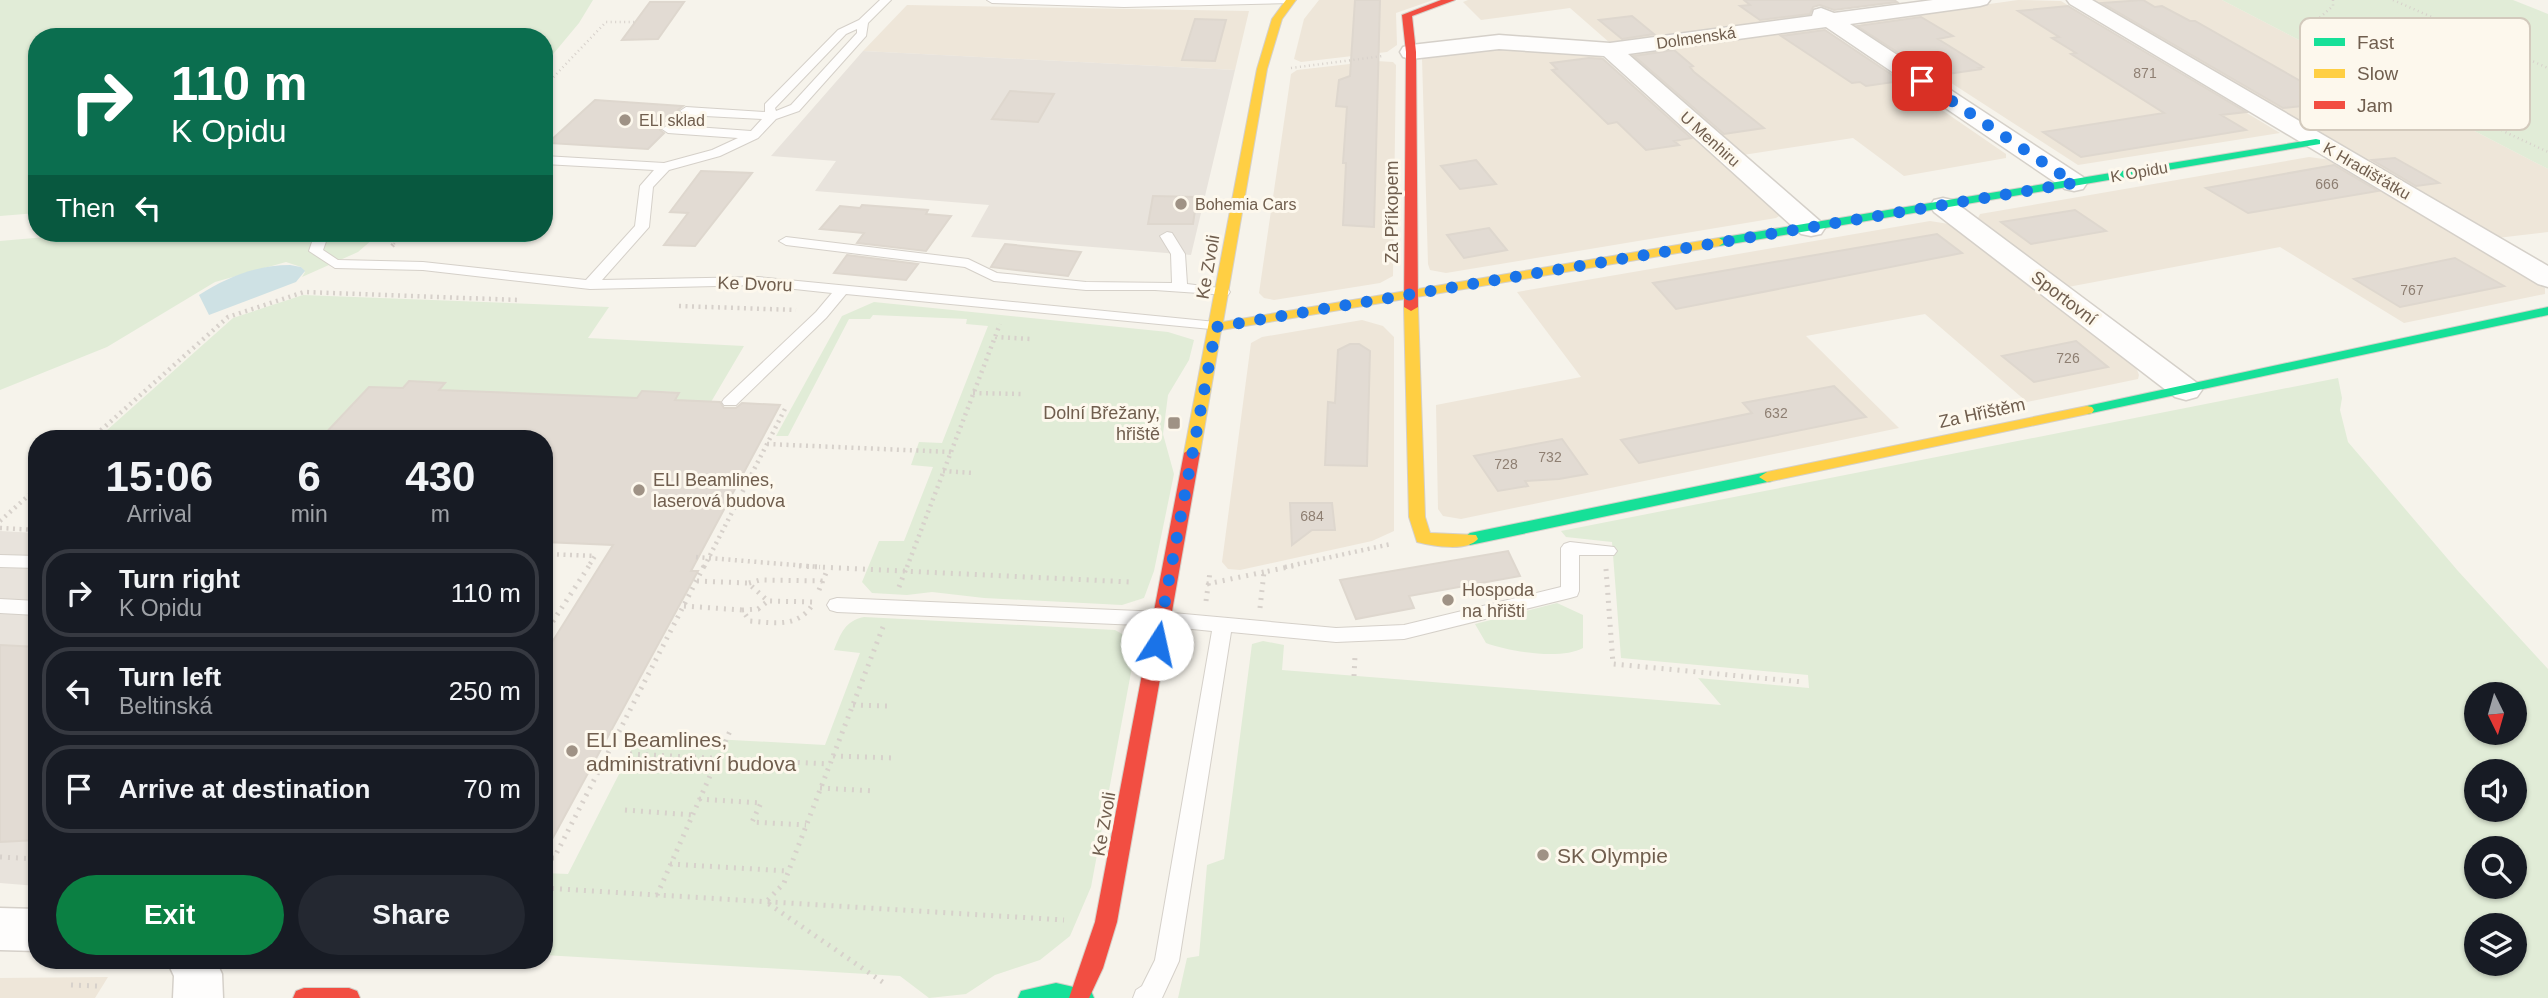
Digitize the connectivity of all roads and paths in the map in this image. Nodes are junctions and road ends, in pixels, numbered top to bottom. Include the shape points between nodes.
1 (886, 0) edge
2 (992, 0) edge
3 (1291, 0) edge
4 (1450, 0) edge
5 (1801, 0) edge
6 (1980, 0) edge
7 (2077, 0) edge
8 (2333, 0) edge
9 (2393, 0) edge
10 (2319, 18) edge
11 (2434, 18) edge
12 (1831, 20) junction
13 (635, 22) dead end
14 (863, 22) junction
15 (1610, 50) junction
16 (1410, 52) junction
17 (2530, 60) edge
18 (2548, 68) edge
19 (1262, 69) junction
20 (553, 78) edge
21 (686, 111) dead end
22 (772, 116) junction
23 (668, 129) dead end
24 (2502, 130) edge
25 (754, 135) junction
26 (2316, 142) junction
27 (2548, 152) edge
28 (553, 161) edge
29 (664, 167) junction
30 (2074, 183) junction
31 (1943, 206) junction
32 (1811, 228) junction
33 (1167, 236) dead end
34 (786, 241) dead end
35 (319, 242) edge
36 (2548, 278) edge
37 (590, 285) junction
38 (1180, 289) junction
39 (842, 290) junction
40 (1223, 292) junction
41 (1411, 295) junction
42 (525, 300) dead end
43 (675, 305) dead end
44 (824, 311) junction
45 (2548, 311) edge
46 (991, 322) dead end
47 (1000, 322) dead end
48 (1216, 327) junction
49 (995, 337) dead end
50 (1030, 339) dead end
51 (2186, 390) junction
52 (973, 393) dead end
53 (1023, 394) dead end
54 (730, 402) dead end
55 (787, 405) dead end
56 (101, 430) edge
57 (767, 444) junction
58 (951, 452) dead end
59 (943, 471) dead end
60 (972, 473) dead end
61 (28, 496) edge
62 (0, 521) edge
63 (0, 528) edge
64 (28, 530) edge
65 (1423, 538) junction
66 (1606, 550) joint
67 (553, 554) edge
68 (696, 557) dead end
69 (708, 558) junction
70 (0, 561) edge
71 (28, 562) edge
72 (828, 568) junction
73 (1264, 572) junction
74 (697, 581) junction
75 (823, 581) junction
76 (748, 583) junction
77 (1168, 584) junction
78 (768, 601) junction
79 (814, 603) junction
80 (837, 605) dead end
81 (0, 606) edge
82 (684, 606) junction
83 (28, 608) edge
84 (742, 610) junction
85 (1162, 619) junction
86 (553, 621) edge
87 (1223, 624) junction
88 (1258, 627) junction
89 (1803, 682) dead end
90 (853, 705) dead end
91 (889, 706) dead end
92 (730, 731) dead end
93 (630, 754) dead end
94 (833, 756) dead end
95 (718, 758) junction
96 (894, 758) dead end
97 (830, 764) dead end
98 (820, 788) dead end
99 (875, 791) dead end
100 (699, 799) junction
101 (625, 810) dead end
102 (693, 815) junction
103 (806, 825) dead end
104 (0, 858) edge
105 (553, 858) edge
106 (28, 859) edge
107 (670, 864) junction
108 (788, 871) dead end
109 (553, 889) edge
110 (657, 895) junction
111 (766, 902) junction
112 (1072, 920) dead end
113 (0, 929) edge
114 (28, 930) edge
115 (195, 969) edge
116 (884, 984) dead end
117 (71, 985) dead end
118 (97, 986) dead end
119 (1148, 996) edge
120 (1081, 997) edge
121 (198, 998) edge
122 (304, 998) edge
123 (349, 998) edge
124 (1029, 998) edge

1 - 14 lane
2 - 3 lane via 1124,4
3 - 19 street, Ke Zvoli via 1277,19
4 - 16 street, Za Příkopem via 1407,15
5 - 12 street
6 - 12 street, Dolmenská
7 - 26 street, K Hradišťátku
8 - 10 path via 2333,6
9 - 11 path
12 - 15 street, Dolmenská
12 - 30 street
13 - 20 path via 606,22
14 - 22 lane via 862,34 794,108
14 - 22 lane via 842,32 769,107
15 - 16 street, Dolmenská via 1499,42
15 - 32 street, U Menhiru
16 - 19 path
16 - 41 street, Za Příkopem
17 - 18 path
19 - 40 street, Ke Zvoli
21 - 22 lane
22 - 25 lane
23 - 25 lane
24 - 27 path
25 - 29 lane via 716,153
26 - 30 street, K Opidu
26 - 36 street, K Hradišťátku
28 - 29 lane
29 - 37 lane via 647,186 642,227
30 - 31 street, K Opidu
31 - 32 street, K Opidu
31 - 51 street, Sportovní
32 - 41 street, K Opidu
33 - 38 lane via 1178,254
34 - 38 lane via 968,263 994,277
35 - 37 lane, Ke Dvoru via 316,251 335,264 424,265
37 - 39 lane, Ke Dvoru via 758,281
38 - 40 lane
39 - 44 lane
39 - 48 lane, Ke Dvoru
40 - 48 street, Ke Zvoli
41 - 48 street, K Opidu
41 - 65 street, Za Příkopem via 1417,517
42 - 56 path via 304,292 228,317
43 - 44 path
44 - 54 lane
45 - 51 street, Za Hřištěm
46 - 47 path
48 - 77 street, Ke Zvoli
49 - 50 path
51 - 65 street, Za Hřištěm via 1459,541
52 - 53 path
55 - 57 path
57 - 58 path
57 - 69 path
59 - 60 path
61 - 62 path
63 - 64 path
65 - 73 path
66 - 88 lane via 1570,548 1570,591 1404,632 1336,635
66 - 89 path via 1613,664
67 - 86 path via 595,556
68 - 69 path
69 - 72 path
69 - 74 path
70 - 71 lane
72 - 75 path
72 - 77 path
73 - 77 path via 1208,584
73 - 88 path
74 - 76 path
74 - 82 path
75 - 76 path
75 - 79 path
76 - 78 path
77 - 85 street, Ke Zvoli
78 - 79 path
78 - 84 path via 758,610
79 - 84 path via 807,617 797,622 750,621
80 - 85 lane
81 - 83 lane
82 - 84 path
82 - 105 path
85 - 87 lane
85 - 120 street, Ke Zvoli via 1106,922
87 - 88 lane
87 - 119 lane via 1167,961
90 - 91 path
92 - 95 path
93 - 95 path
94 - 96 path
95 - 97 path
95 - 100 path
98 - 99 path
100 - 102 path
100 - 103 path via 761,803 752,822
101 - 102 path
102 - 107 path
104 - 106 path
107 - 108 path
107 - 110 path
109 - 110 path
110 - 111 path
111 - 112 path
111 - 116 path
113 - 114 street
115 - 121 street
117 - 118 path
120 - 124 street via 1056,993
122 - 123 street

